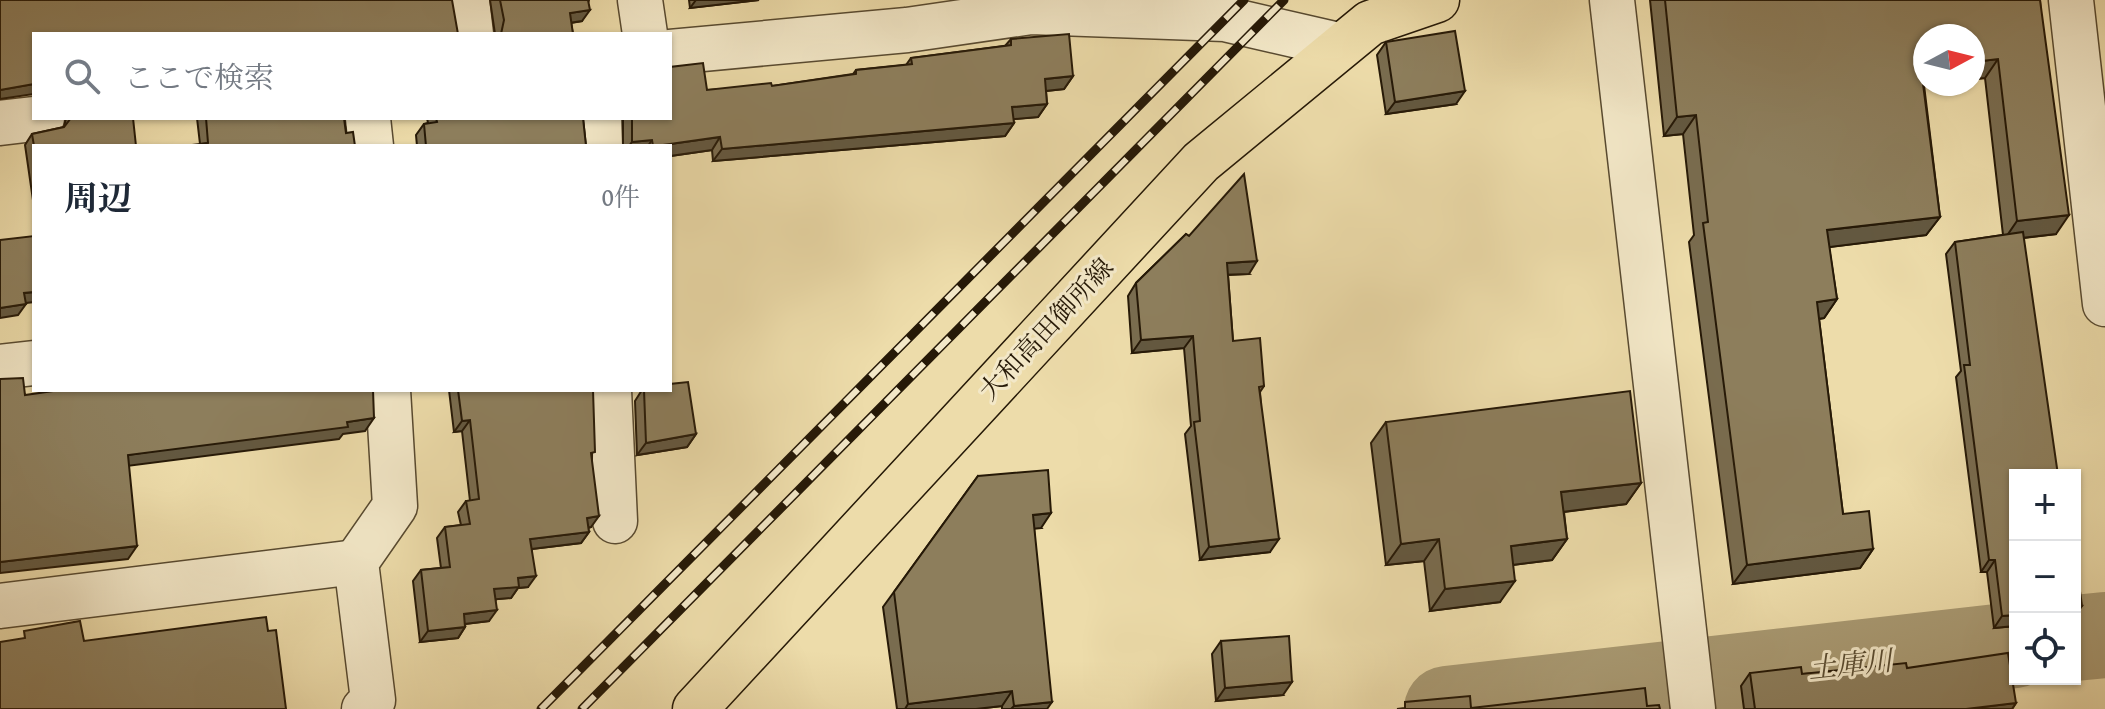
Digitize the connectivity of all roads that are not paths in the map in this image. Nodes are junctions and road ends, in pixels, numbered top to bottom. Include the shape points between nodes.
1 (467, 0) edge
2 (640, 0) edge
3 (1437, 0) edge
4 (1612, 0) edge
5 (2071, 0) edge
6 (824, 18) edge
7 (471, 32) edge
8 (645, 32) edge
9 (1338, 45) junction
10 (672, 52) edge
11 (32, 119) edge
12 (368, 120) edge
13 (599, 120) edge
14 (0, 123) edge
15 (371, 144) edge
16 (600, 144) edge
17 (2104, 287) edge
18 (32, 363) edge
19 (0, 367) edge
20 (388, 392) edge
21 (609, 392) edge
22 (615, 521) dead end
23 (356, 562) junction
24 (0, 606) edge
25 (364, 709) edge
26 (695, 709) edge
27 (1693, 709) edge

1 - 7 street
2 - 8 street
3 - 9 main road, 大和高田御所線 via 1370,23
4 - 27 street
5 - 17 street
6 - 9 street via 907,30 1031,12 1225,19
6 - 10 street
9 - 26 main road, 大和高田御所線 via 1201,162
11 - 14 street
12 - 15 street
13 - 16 street
18 - 19 street
20 - 23 street via 395,506
21 - 22 street
23 - 24 street
23 - 25 street via 373,700

